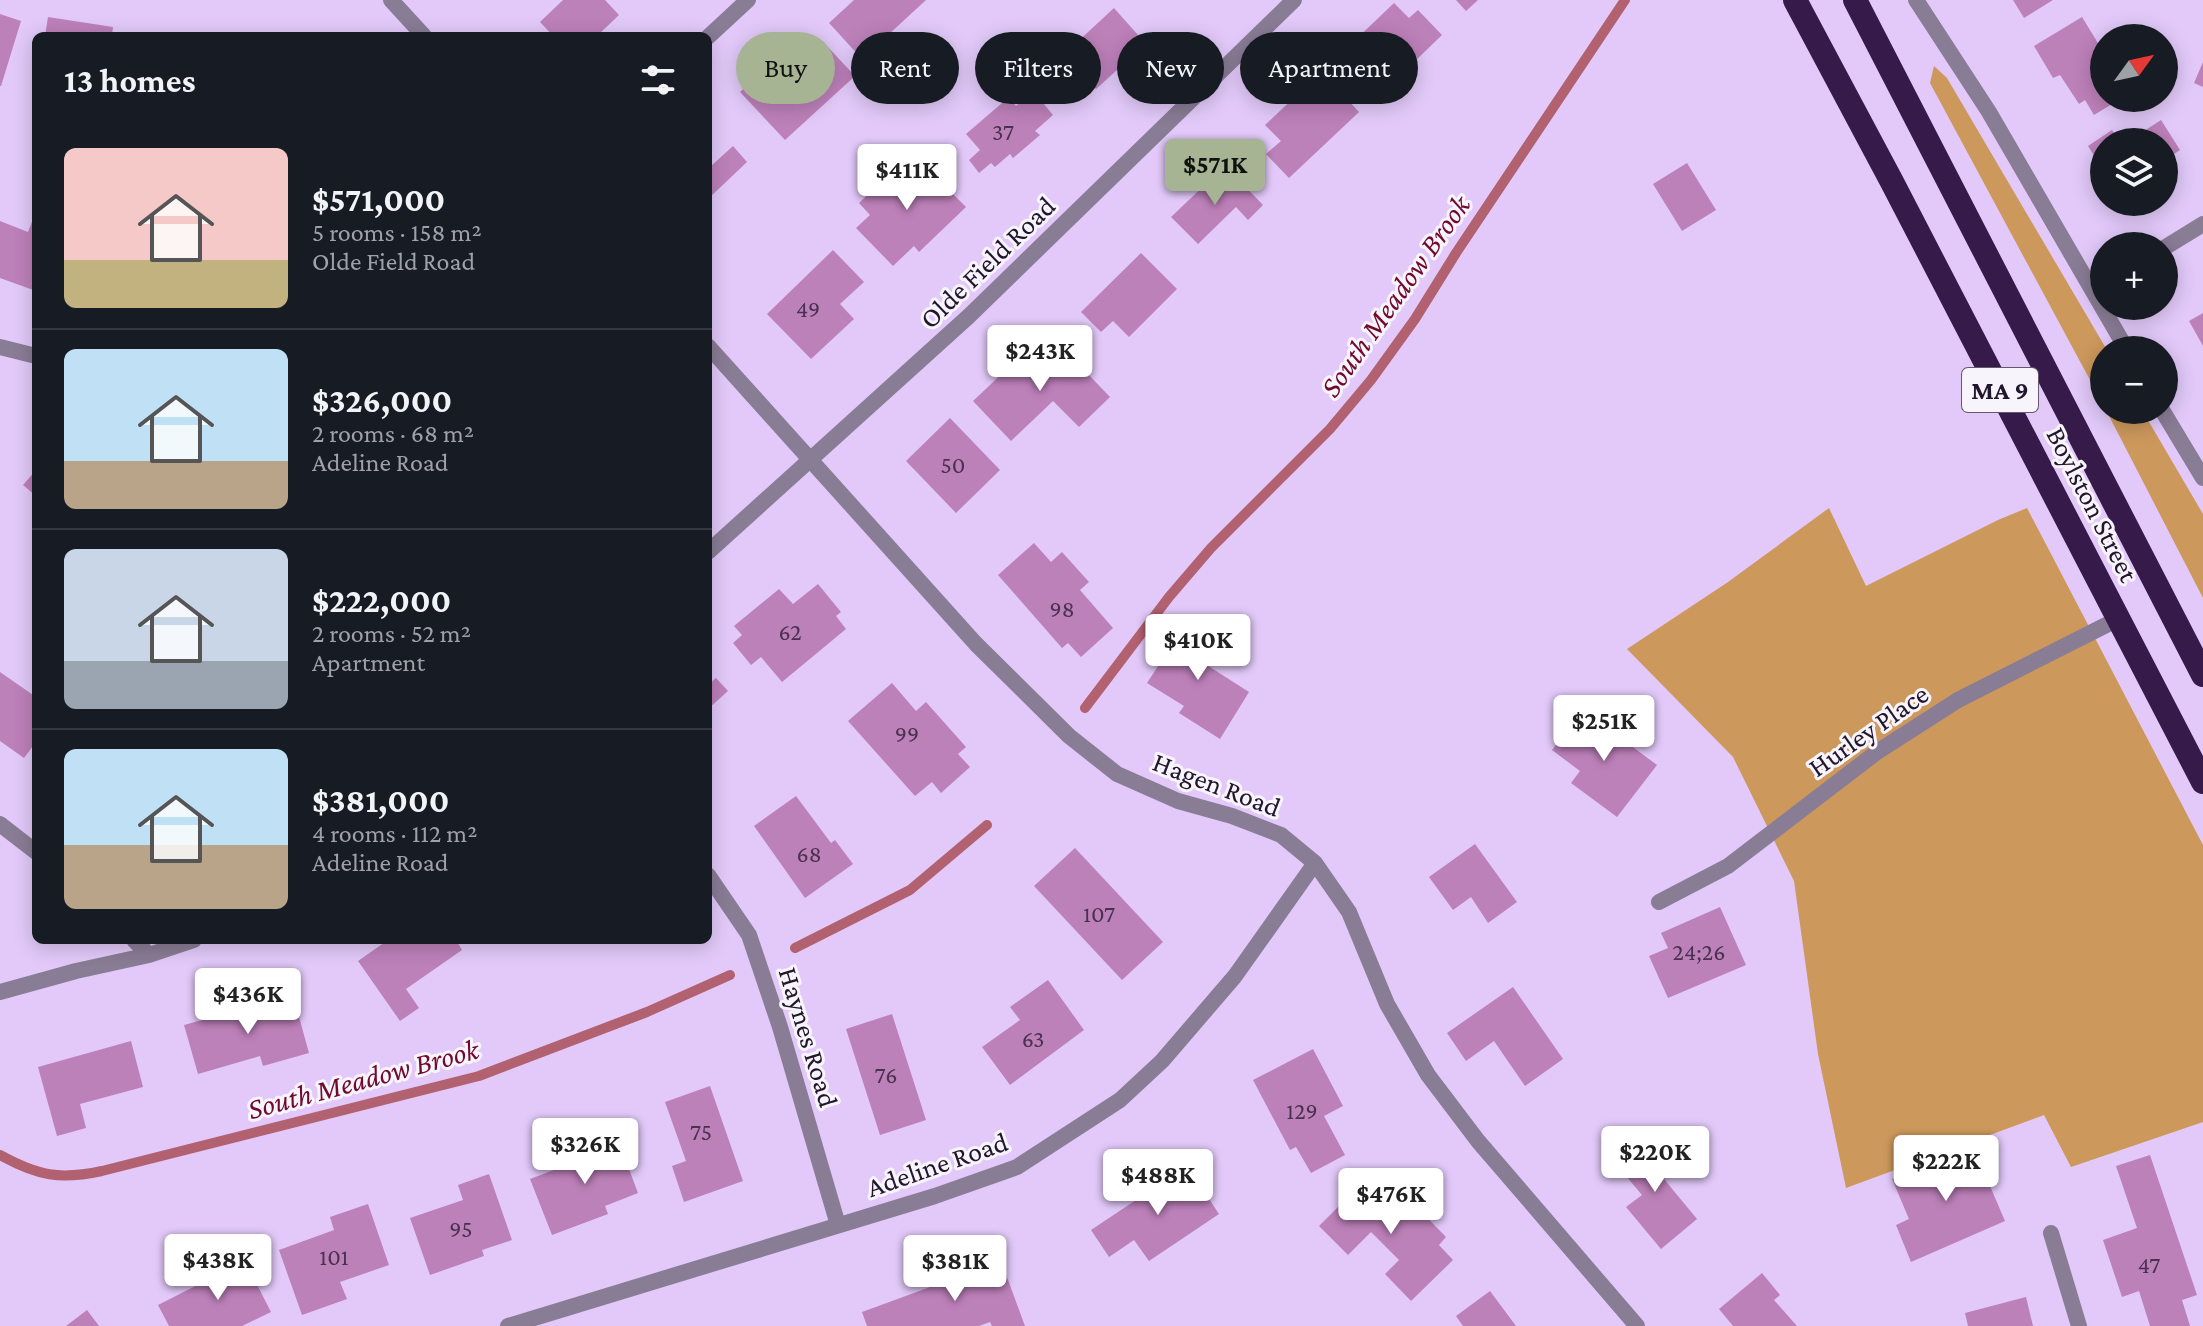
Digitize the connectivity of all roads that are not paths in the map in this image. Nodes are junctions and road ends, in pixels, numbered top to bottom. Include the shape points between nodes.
1 (391, 0) edge
2 (748, 0) edge
3 (1294, 0) edge
4 (1795, 0) edge
5 (1855, 0) edge
6 (1916, 0) edge
7 (420, 32) edge
8 (712, 33) edge
9 (2203, 224) edge
10 (2178, 239) edge
11 (2090, 275) edge
12 (0, 347) edge
13 (712, 350) edge
14 (32, 355) edge
15 (2170, 424) edge
16 (811, 461) junction
17 (2203, 478) edge
18 (712, 548) edge
19 (2118, 619) junction
20 (2203, 675) edge
21 (2203, 782) edge
22 (0, 824) edge
23 (32, 849) edge
24 (1315, 863) junction
25 (712, 881) edge
26 (1659, 902) dead end
27 (138, 944) edge
28 (182, 944) edge
29 (149, 955) junction
30 (0, 992) edge
31 (838, 1225) junction
32 (2051, 1233) dead end
33 (508, 1326) edge
34 (1637, 1326) edge
35 (2079, 1326) edge

1 - 7 street
2 - 8 street
3 - 16 street, Olde Field Road via 1020,268
4 - 19 highway, Boylston Street / MA 9
5 - 20 highway, Boylston Street / MA 9
6 - 11 street
9 - 10 street
12 - 14 street
13 - 16 street, Hagen Road
15 - 17 street
16 - 18 street, Olde Field Road
16 - 24 street, Hagen Road via 976,644 1069,736 1117,774 1178,801 1281,835
19 - 21 highway, Boylston Street / MA 9
19 - 26 street, Hurley Place via 1958,700 1877,752 1728,866
22 - 23 street
24 - 31 street, Adeline Road via 1235,976 1162,1061 1120,1100 1017,1167
24 - 34 street, Hagen Road via 1349,912 1387,1004 1428,1075
25 - 31 street, Haynes Road via 749,935
27 - 29 street
28 - 29 street
29 - 30 street
31 - 33 street, Adeline Road
32 - 35 street

